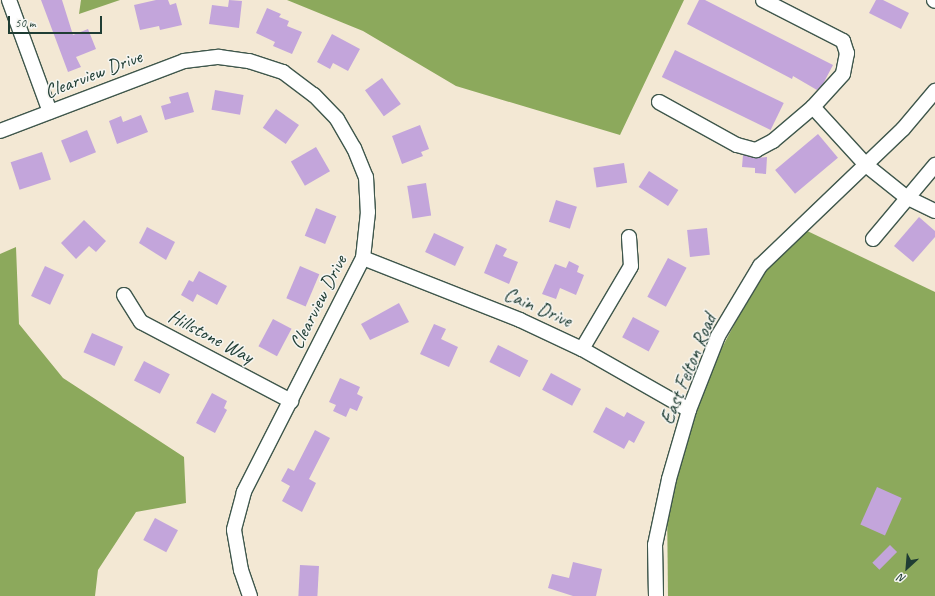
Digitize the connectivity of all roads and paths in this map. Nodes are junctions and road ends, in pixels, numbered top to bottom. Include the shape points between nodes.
1 (9, 0) edge
2 (763, 0) edge
3 (935, 91) edge
4 (659, 102) dead end
5 (813, 107) junction
6 (50, 112) junction
7 (0, 131) edge
8 (866, 165) junction
9 (935, 165) edge
10 (906, 197) junction
11 (935, 211) edge
12 (629, 237) dead end
13 (873, 239) dead end
14 (363, 258) junction
15 (124, 294) dead end
16 (582, 349) junction
17 (291, 400) junction
18 (689, 410) junction
19 (250, 596) edge
20 (656, 596) edge

1 - 6 street
2 - 5 street via 843,41 847,53 843,74
3 - 8 street, East Felton Road
4 - 5 street via 737,145 756,150 773,141
5 - 8 street
6 - 7 street, Clearview Drive
6 - 14 street, Clearview Drive via 184,61 219,57 249,61 283,72 314,95 333,114 354,148 366,177 368,212
8 - 10 street
8 - 18 street, East Felton Road via 760,266 718,336
9 - 10 street
10 - 11 street
10 - 13 street via 903,206
12 - 16 street via 631,266
14 - 16 street, Cain Drive via 520,320
14 - 17 street, Clearview Drive
15 - 17 street, Hillstone Way via 141,322
16 - 18 street, Cain Drive
17 - 19 street, Clearview Drive via 244,492 234,530 241,570
18 - 20 street, East Felton Road via 669,479 655,545

